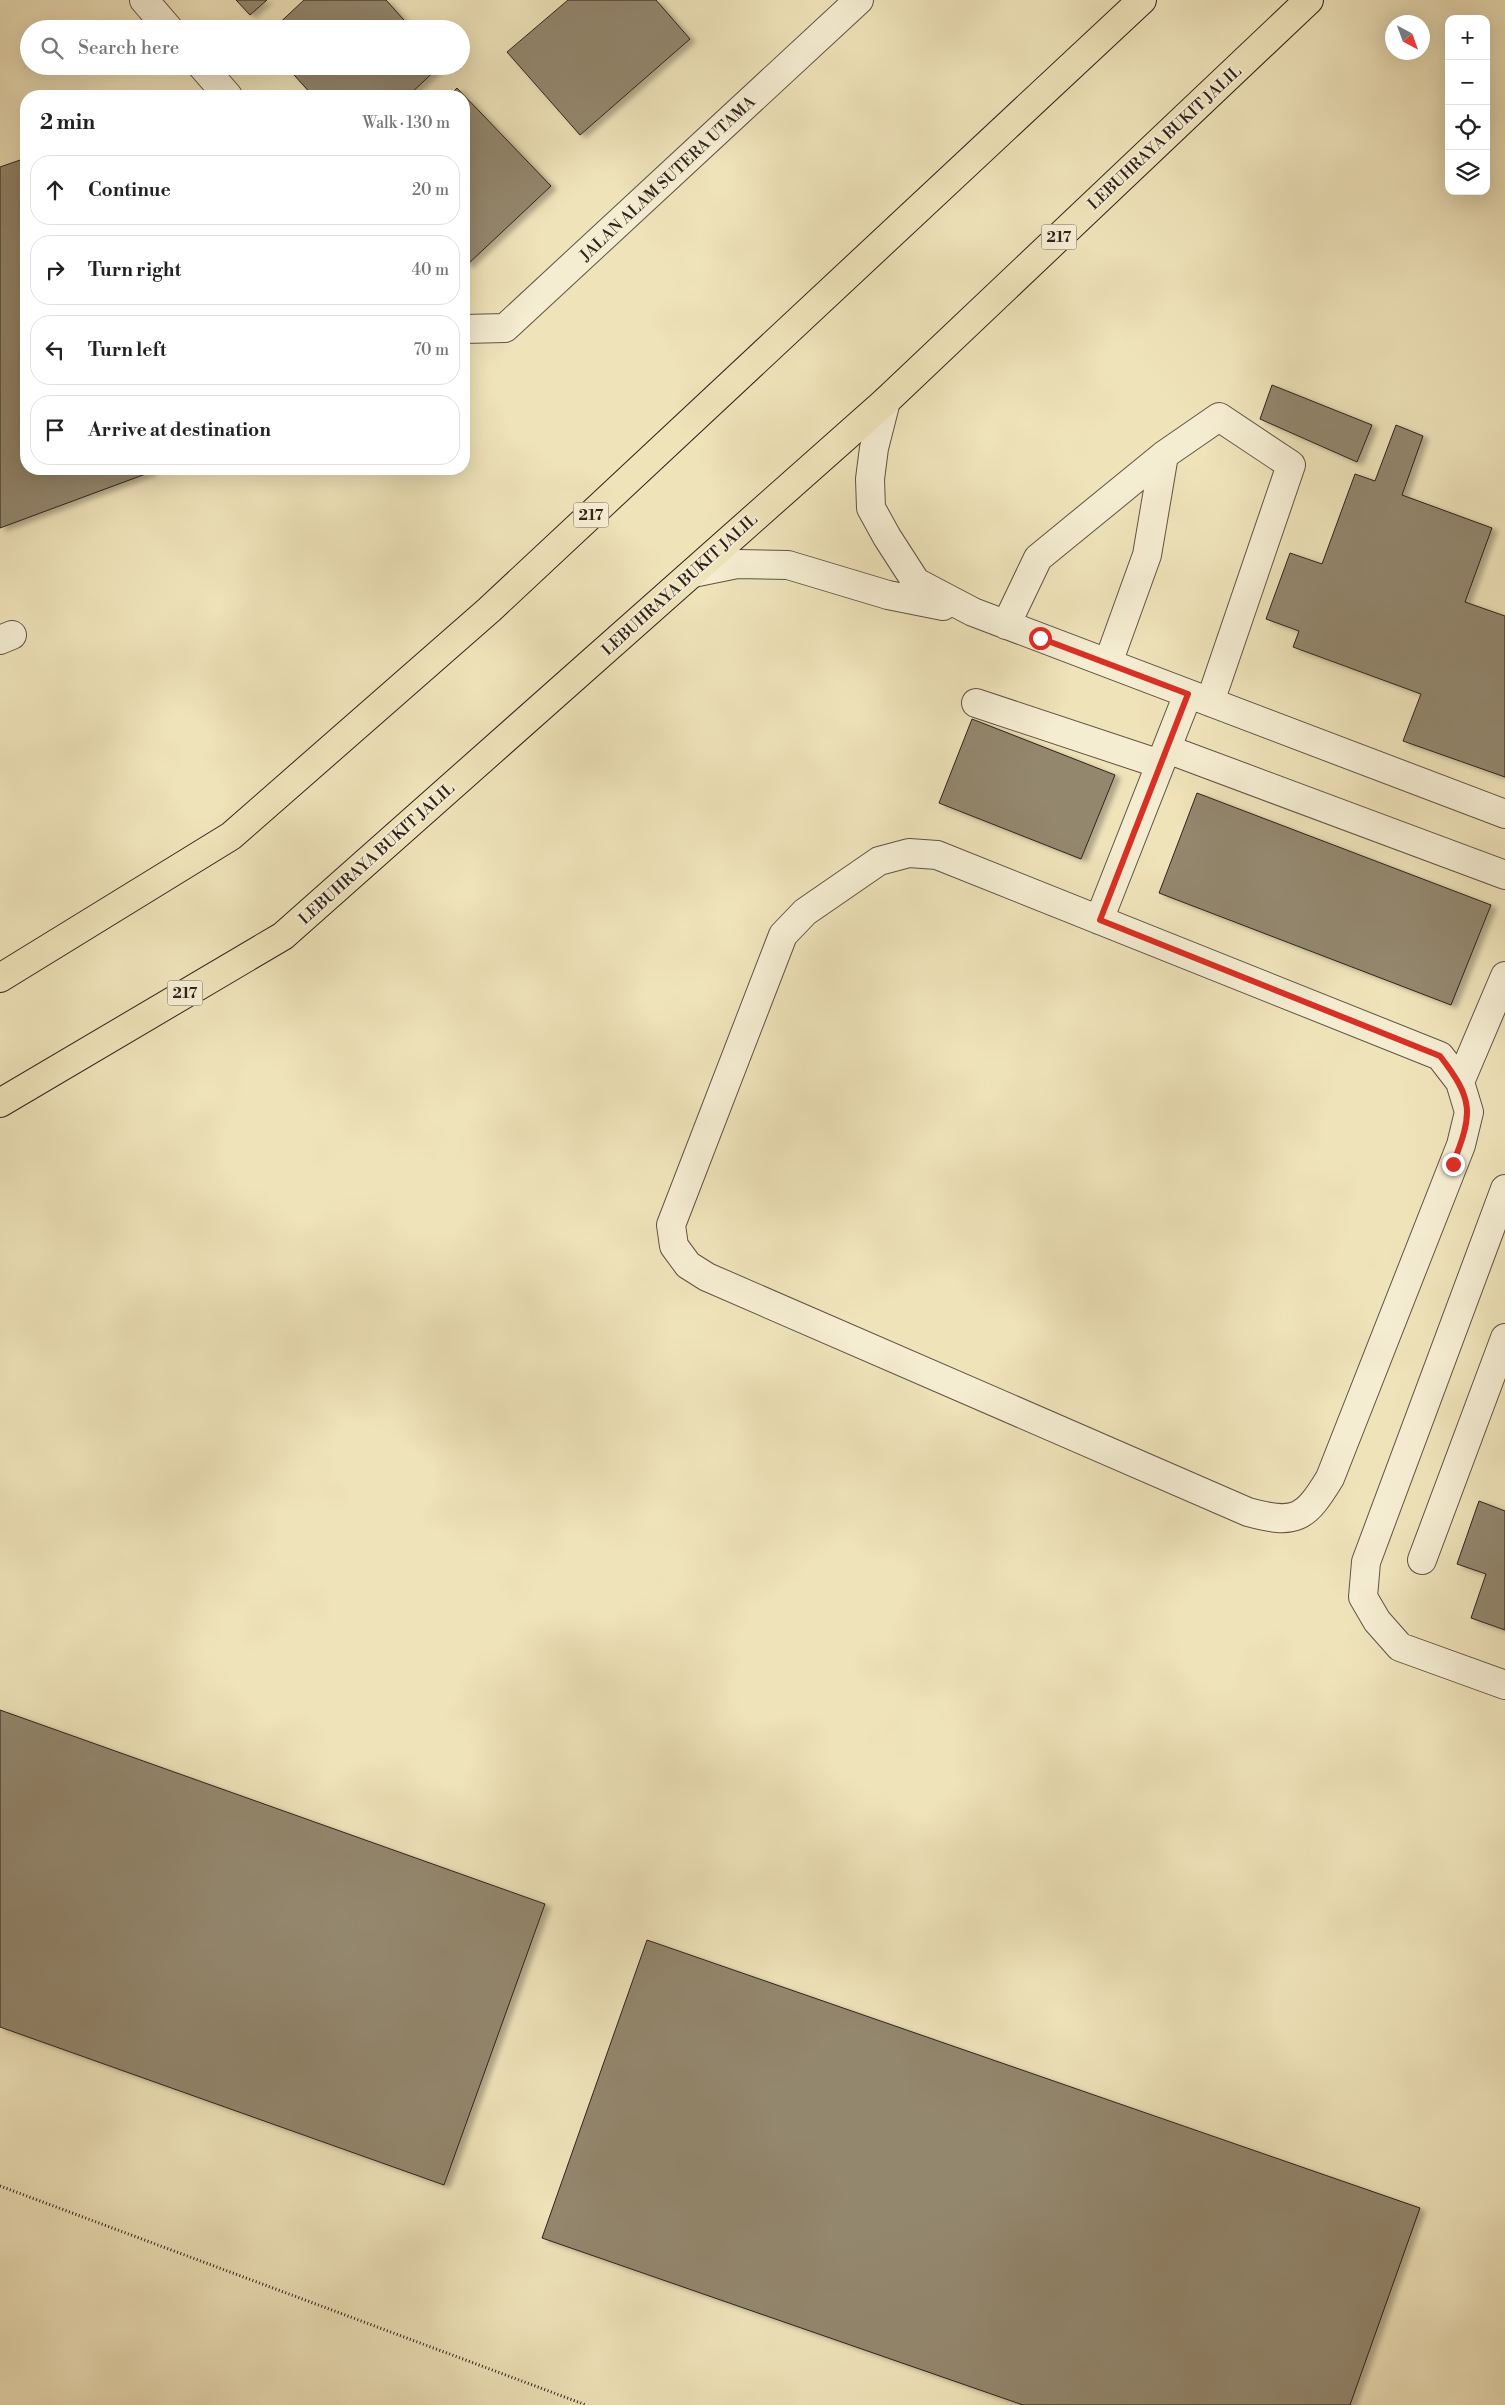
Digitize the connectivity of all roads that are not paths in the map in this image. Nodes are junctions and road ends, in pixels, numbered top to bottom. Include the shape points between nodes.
1 (144, 0) edge
2 (859, 0) edge
3 (1142, 0) edge
4 (1309, 0) edge
5 (161, 20) edge
6 (210, 75) edge
7 (223, 90) edge
8 (470, 329) edge
9 (886, 401) junction
10 (1164, 455) junction
11 (692, 573) junction
12 (973, 612) junction
13 (1006, 625) junction
14 (1108, 663) junction
15 (1199, 698) junction
16 (976, 703) dead end
17 (1163, 756) junction
18 (1505, 814) edge
19 (1505, 875) edge
20 (1100, 920) junction
21 (1505, 976) edge
22 (0, 978) edge
23 (1460, 1082) junction
24 (0, 1103) edge
25 (1505, 1189) edge
26 (1505, 1338) edge
27 (1422, 1560) dead end
28 (1505, 1685) edge

1 - 5 street
2 - 8 street, JALAN ALAM SUTERA UTAMA via 505,328
3 - 22 highway, 217 via 489,610 231,836
4 - 9 highway, LEBUHRAYA BUKIT JALIL / 217
6 - 7 street
9 - 11 highway, LEBUHRAYA BUKIT JALIL / 217
9 - 12 street via 874,448 871,508 916,582
10 - 13 street via 1038,558
10 - 14 street via 1147,556
10 - 15 street via 1219,417 1291,465
11 - 12 street via 737,564 788,565 888,595
11 - 24 highway, LEBUHRAYA BUKIT JALIL / 217 via 283,936
12 - 13 street
13 - 14 street
14 - 15 street
15 - 17 street
15 - 18 street
16 - 17 street
17 - 19 street
17 - 20 street
20 - 23 street via 1440,1056
20 - 23 street via 936,855 909,853 879,861 805,912 783,935 671,1225 674,1246 688,1265 707,1277 1248,1512 1275,1519 1296,1516 1314,1504 1330,1478 1460,1146 1469,1112
21 - 23 street
25 - 28 street via 1366,1562 1363,1597 1377,1621 1400,1647
26 - 27 street

